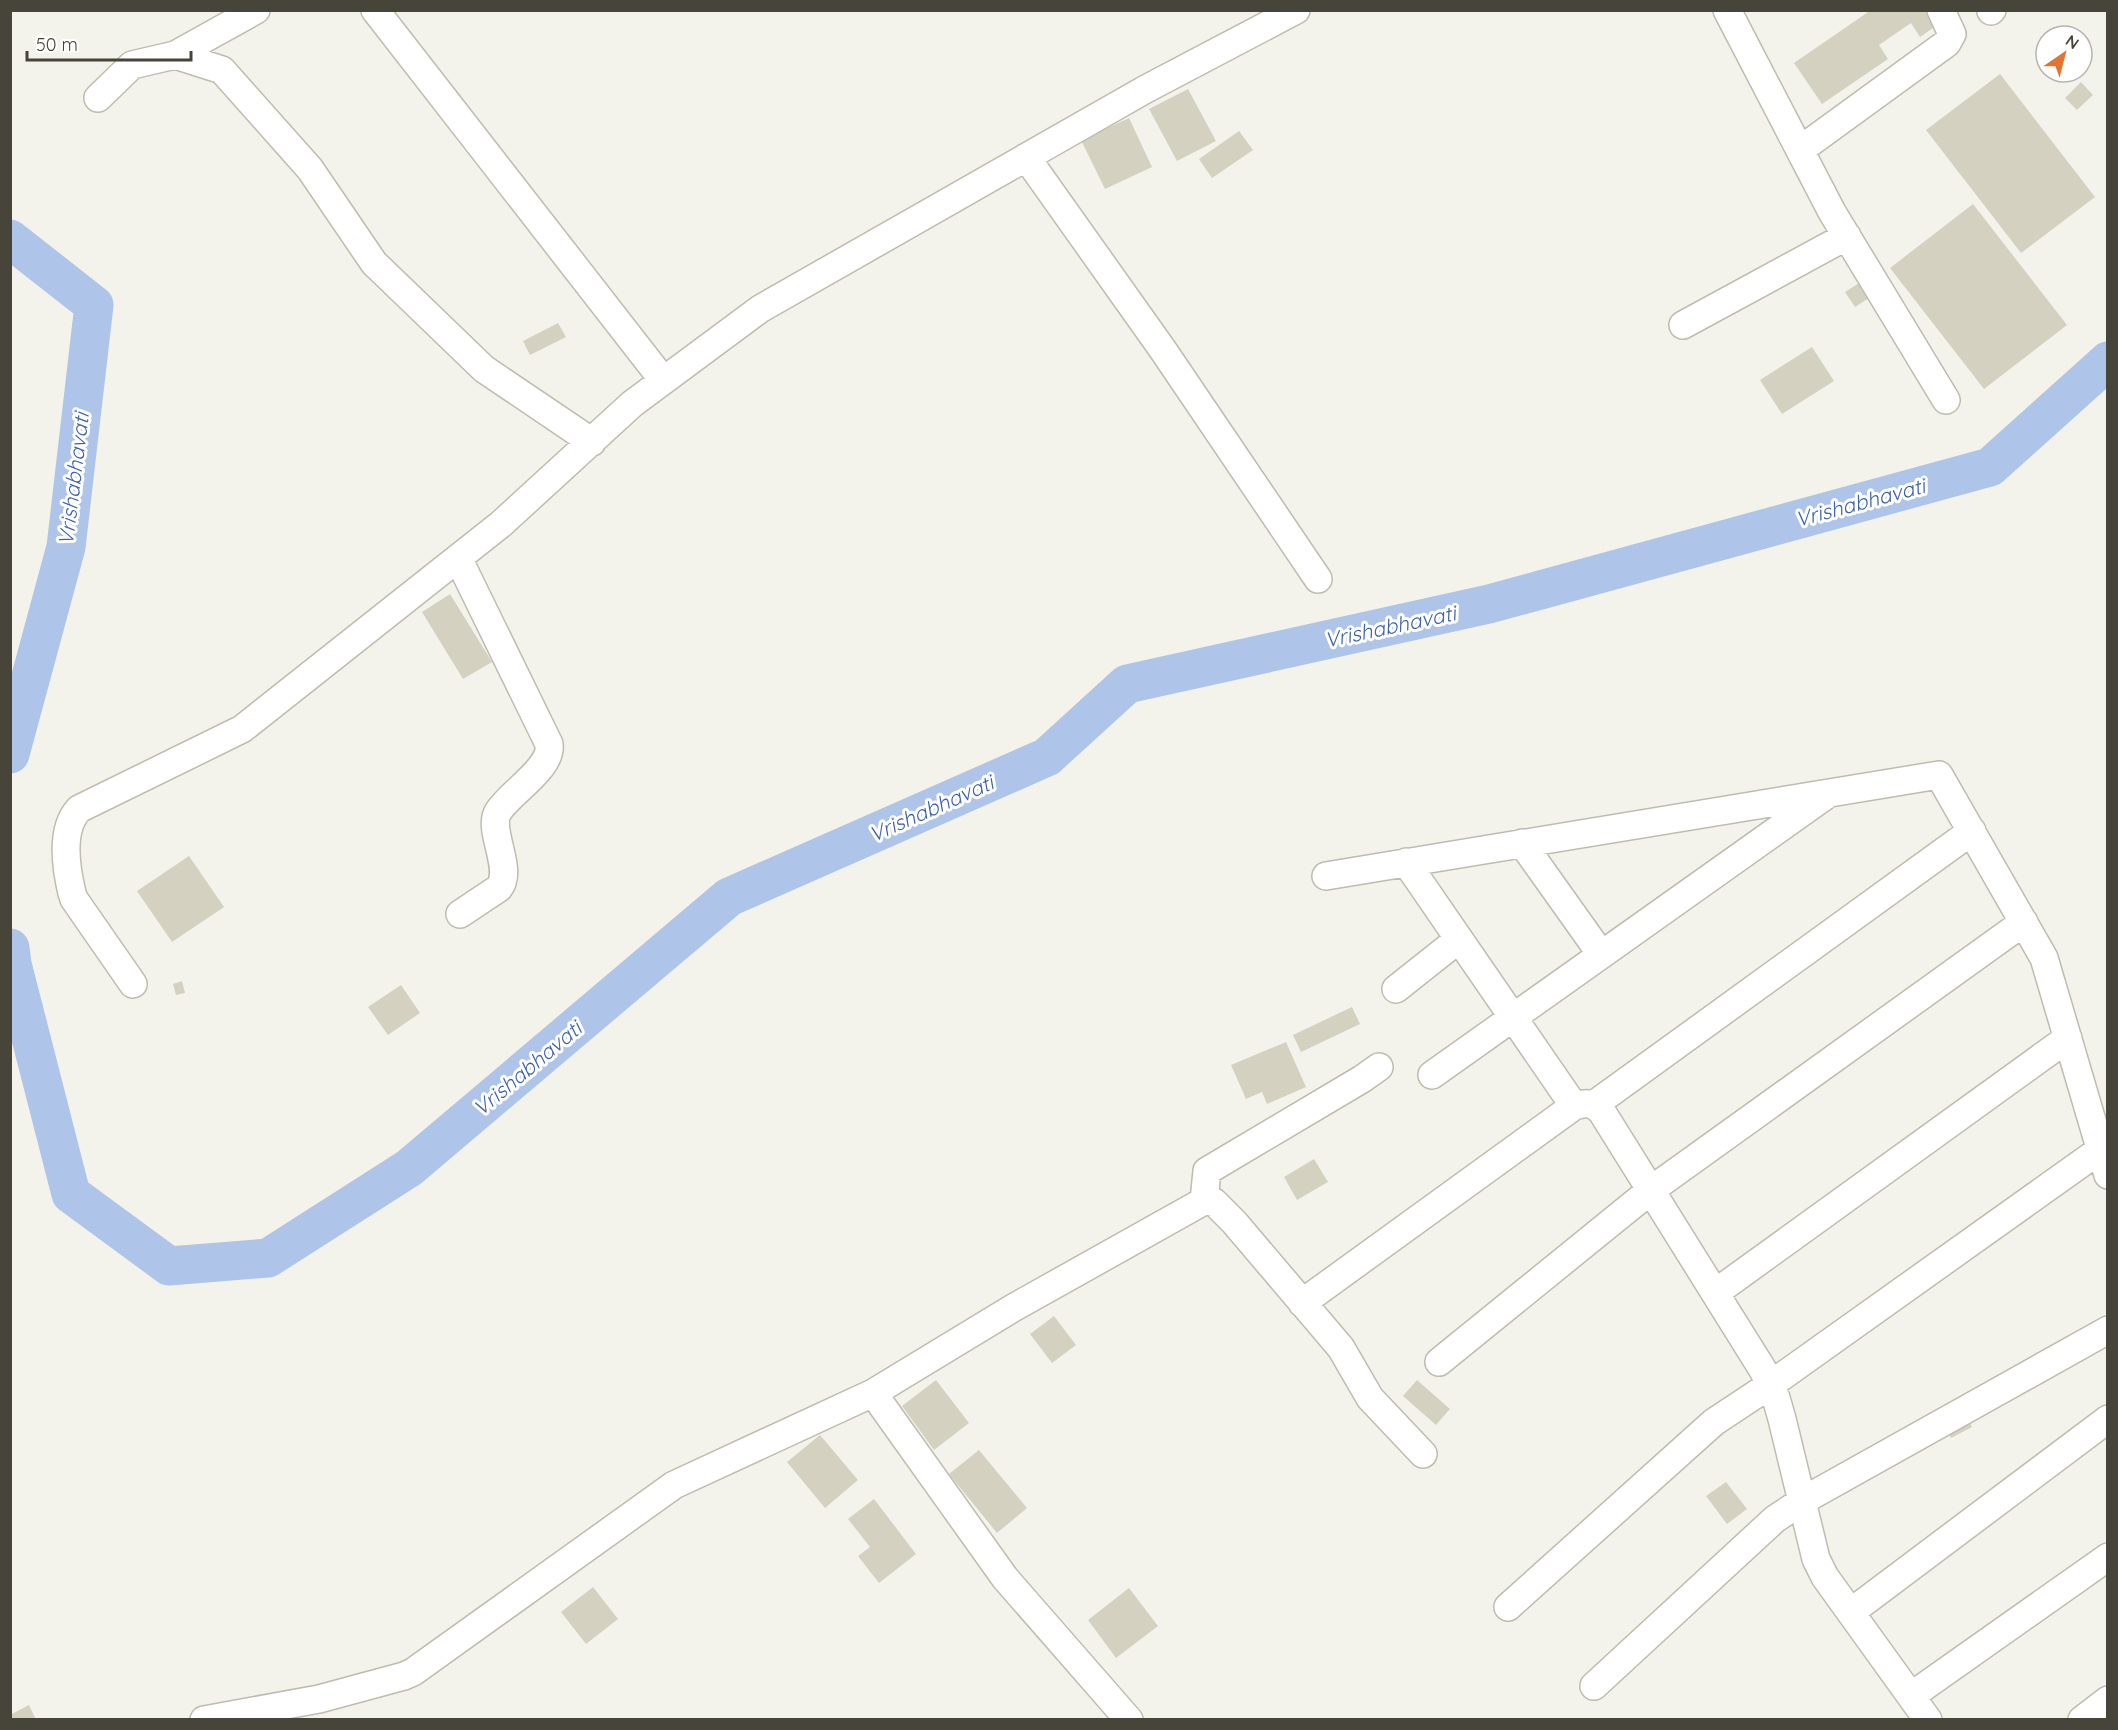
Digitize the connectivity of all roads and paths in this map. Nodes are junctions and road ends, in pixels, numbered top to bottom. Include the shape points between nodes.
1 (255, 10) edge
2 (375, 10) edge
3 (1296, 10) edge
4 (1727, 10) edge
5 (1941, 10) edge
6 (175, 55) junction
7 (98, 98) dead end
8 (1800, 150) junction
9 (1026, 157) junction
10 (1847, 236) junction
11 (1683, 325) dead end
12 (663, 380) junction
13 (1946, 400) dead end
14 (592, 442) junction
15 (458, 558) junction
16 (1318, 579) dead end
17 (1829, 793) junction
18 (1972, 831) junction
19 (1522, 843) junction
20 (1406, 862) junction
21 (1326, 876) dead end
22 (460, 914) dead end
23 (2024, 922) junction
24 (1459, 939) junction
25 (1601, 954) junction
26 (133, 984) dead end
27 (1396, 989) dead end
28 (1512, 1016) junction
29 (2068, 1038) junction
30 (1379, 1067) dead end
31 (1432, 1075) dead end
32 (1584, 1105) junction
33 (2104, 1163) edge
34 (1652, 1190) junction
35 (1204, 1200) junction
36 (1715, 1293) junction
37 (1302, 1303) junction
38 (2108, 1330) edge
39 (1439, 1362) dead end
40 (1770, 1385) junction
41 (873, 1393) junction
42 (2108, 1419) edge
43 (1423, 1454) dead end
44 (1802, 1501) junction
45 (2108, 1557) edge
46 (1508, 1607) dead end
47 (1851, 1612) junction
48 (1594, 1686) dead end
49 (1911, 1696) junction
50 (2108, 1700) edge
51 (204, 1719) edge
52 (1129, 1719) edge
53 (1928, 1719) edge
54 (2082, 1719) edge

1 - 6 street
2 - 12 street
3 - 9 street
4 - 8 street
5 - 8 street via 1952,34 1947,43
6 - 7 street via 132,65
6 - 14 street via 222,70 310,169 374,263 484,369
8 - 10 street
9 - 12 street via 760,309
9 - 16 street
10 - 11 street
10 - 13 street
12 - 14 street
14 - 15 street
15 - 22 street via 550,750 544,763 497,813 503,883
15 - 26 street via 242,729 85,805 74,815 66,845 74,899
17 - 18 street via 1940,775
17 - 19 street
17 - 25 street
18 - 23 street
18 - 32 street
19 - 20 street
19 - 25 street
20 - 21 street
20 - 24 street
23 - 29 street via 2044,958
23 - 34 street
24 - 27 street
24 - 28 street
25 - 28 street
28 - 31 street
28 - 32 street
29 - 33 street
29 - 36 street
30 - 35 street via 1207,1171
32 - 34 street via 1602,1112
32 - 37 street
33 - 40 street
34 - 36 street
34 - 39 street
35 - 37 street via 1214,1202 1234,1222
35 - 41 street
36 - 40 street
37 - 43 street via 1341,1348 1370,1398
38 - 44 street
40 - 44 street
40 - 46 street via 1714,1422
41 - 51 street via 666,1490 404,1676 319,1699
41 - 52 street via 1005,1578
42 - 47 street
44 - 47 street via 1816,1559
44 - 48 street via 1775,1519
45 - 49 street
47 - 49 street
49 - 53 street
50 - 54 street

